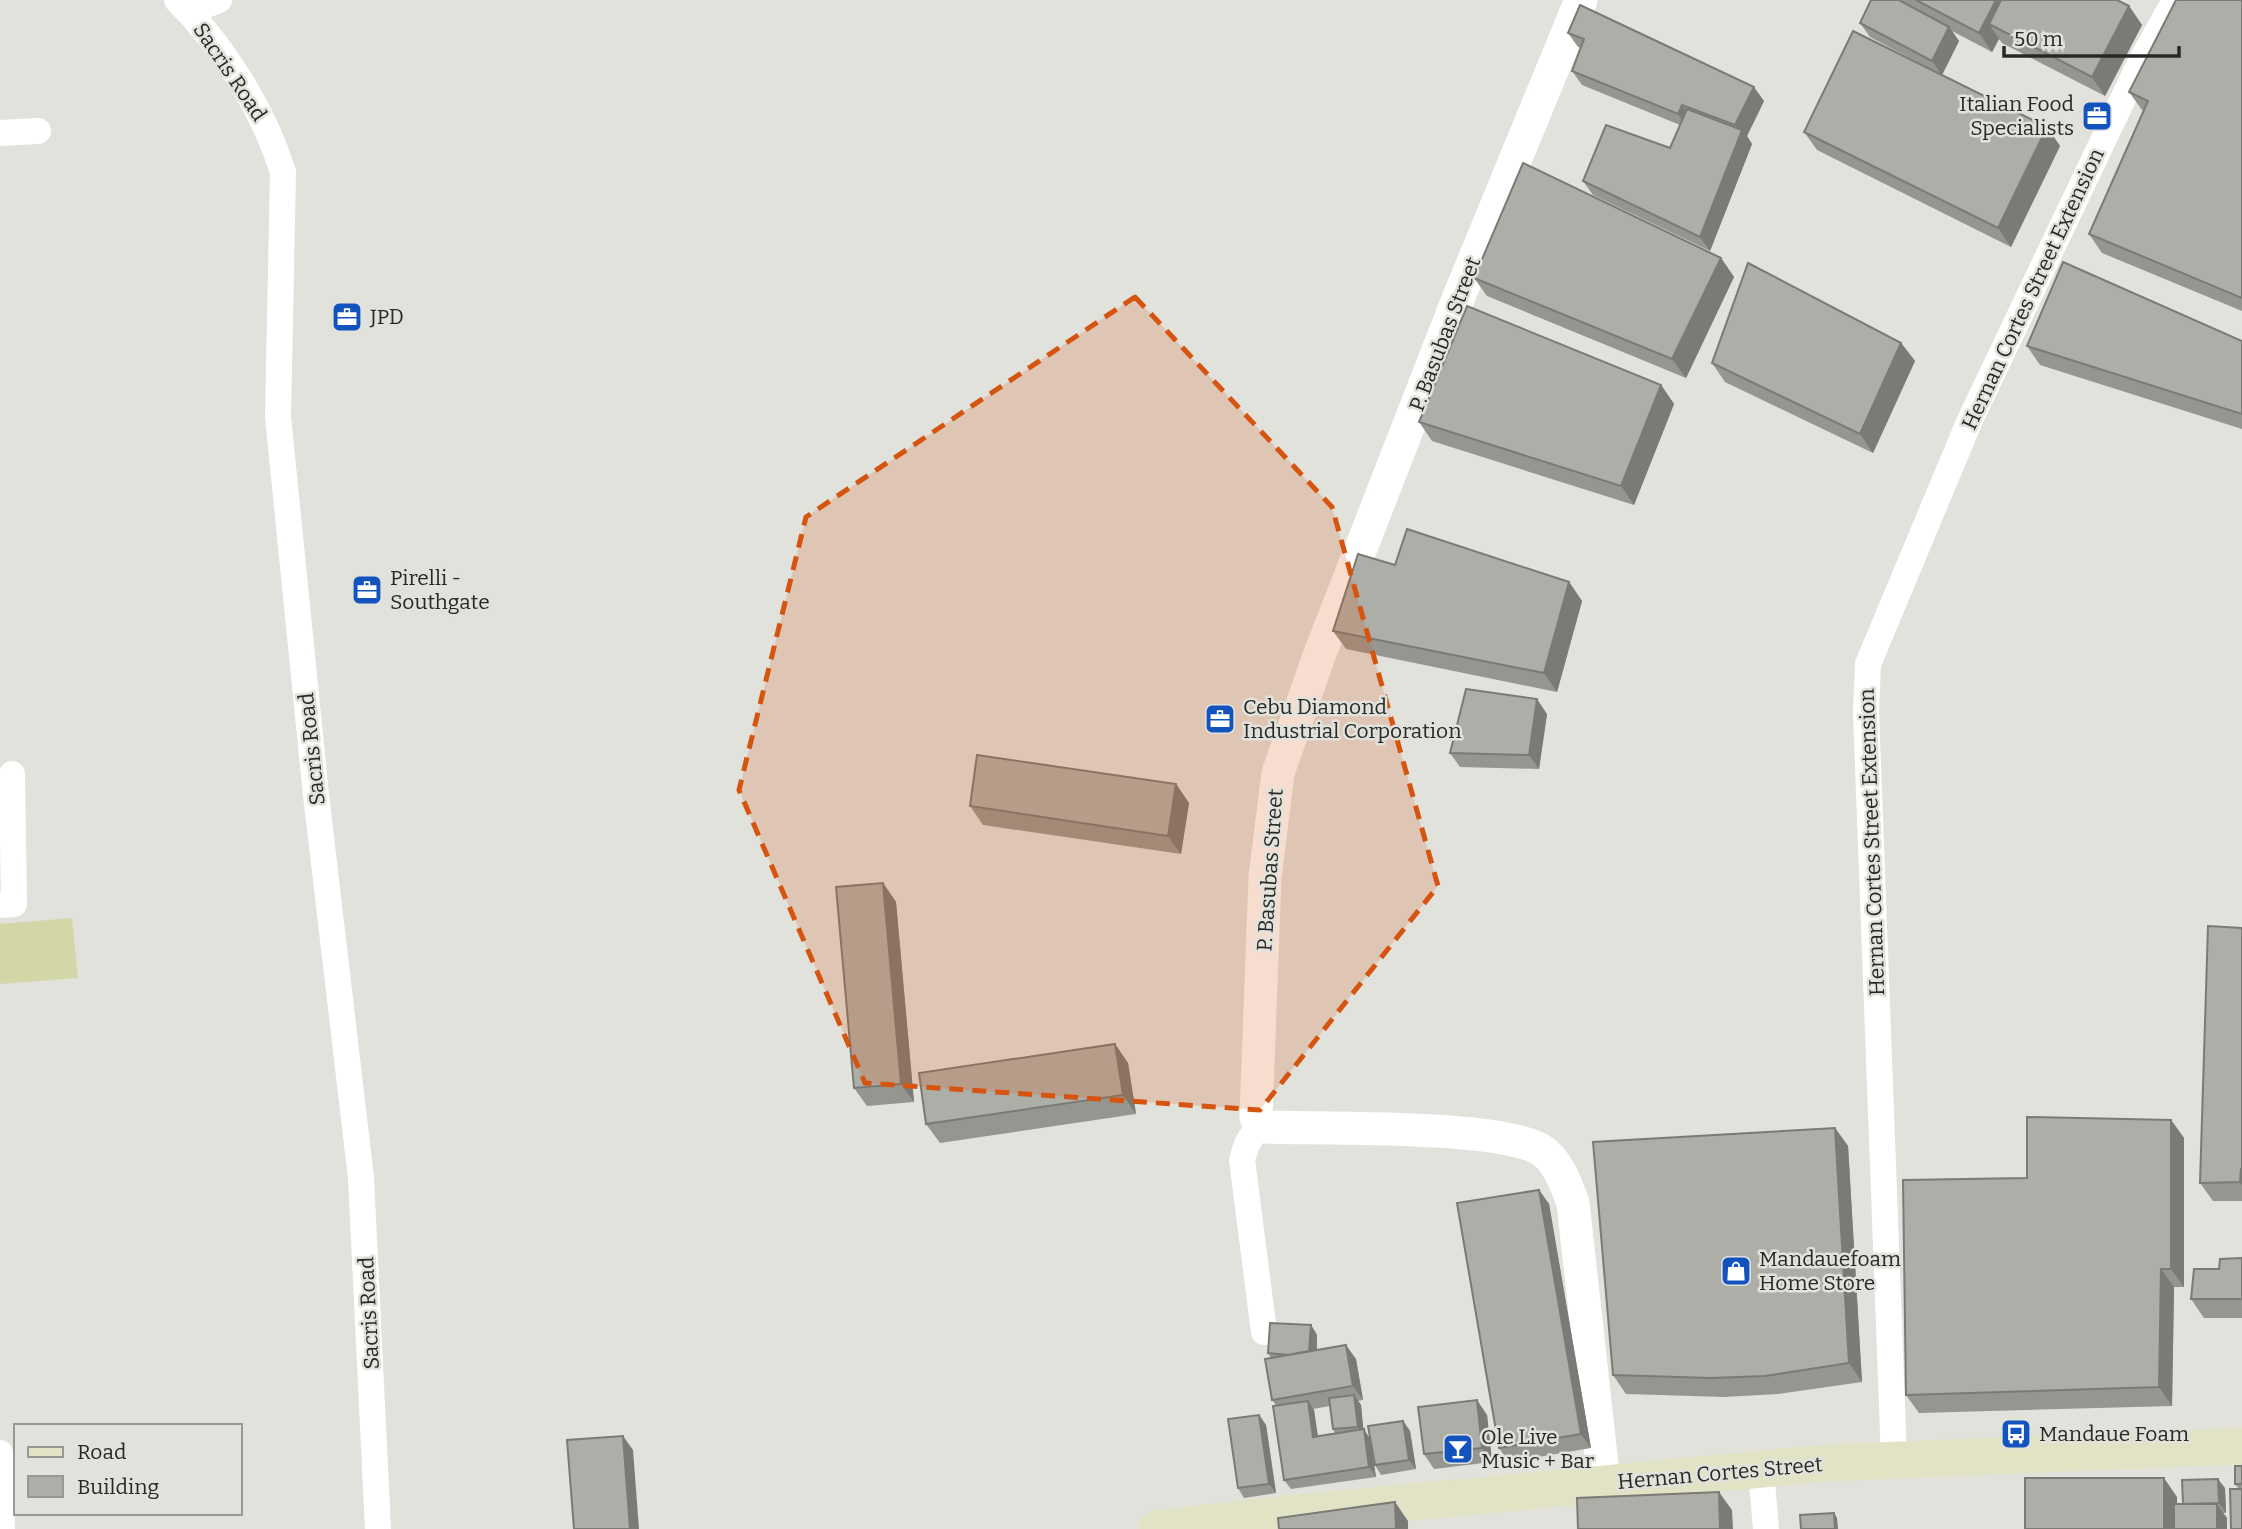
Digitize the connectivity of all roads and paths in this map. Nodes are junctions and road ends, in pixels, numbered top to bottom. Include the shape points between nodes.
1 (219, 0) edge
2 (1581, 0) edge
3 (2175, 0) edge
4 (183, 6) edge
5 (38, 131) dead end
6 (0, 133) edge
7 (12, 774) dead end
8 (0, 905) edge
9 (1259, 1125) junction
10 (1264, 1332) dead end
11 (2242, 1446) edge
12 (0, 1453) edge
13 (1894, 1459) junction
14 (1761, 1470) junction
15 (1604, 1483) junction
16 (2, 1529) edge
17 (378, 1529) edge
18 (1157, 1529) edge
19 (1766, 1529) edge

1 - 4 street
2 - 9 street, P. Basubas Street via 1453,312 1278,773 1265,877
3 - 13 street, Hernan Cortes Street Extension via 2141,61 1970,419 1868,664 1866,712
4 - 17 street, Sacris Road via 260,114 283,172 278,417 360,1178
5 - 6 street
7 - 8 street via 14,904
9 - 10 street via 1242,1160
9 - 15 street via 1455,1132 1521,1140 1544,1151 1561,1172 1573,1203
11 - 13 main road, Hernan Cortes Street
12 - 16 street
13 - 14 main road, Hernan Cortes Street
14 - 15 main road, Hernan Cortes Street
14 - 19 street
15 - 18 main road, Hernan Cortes Street

